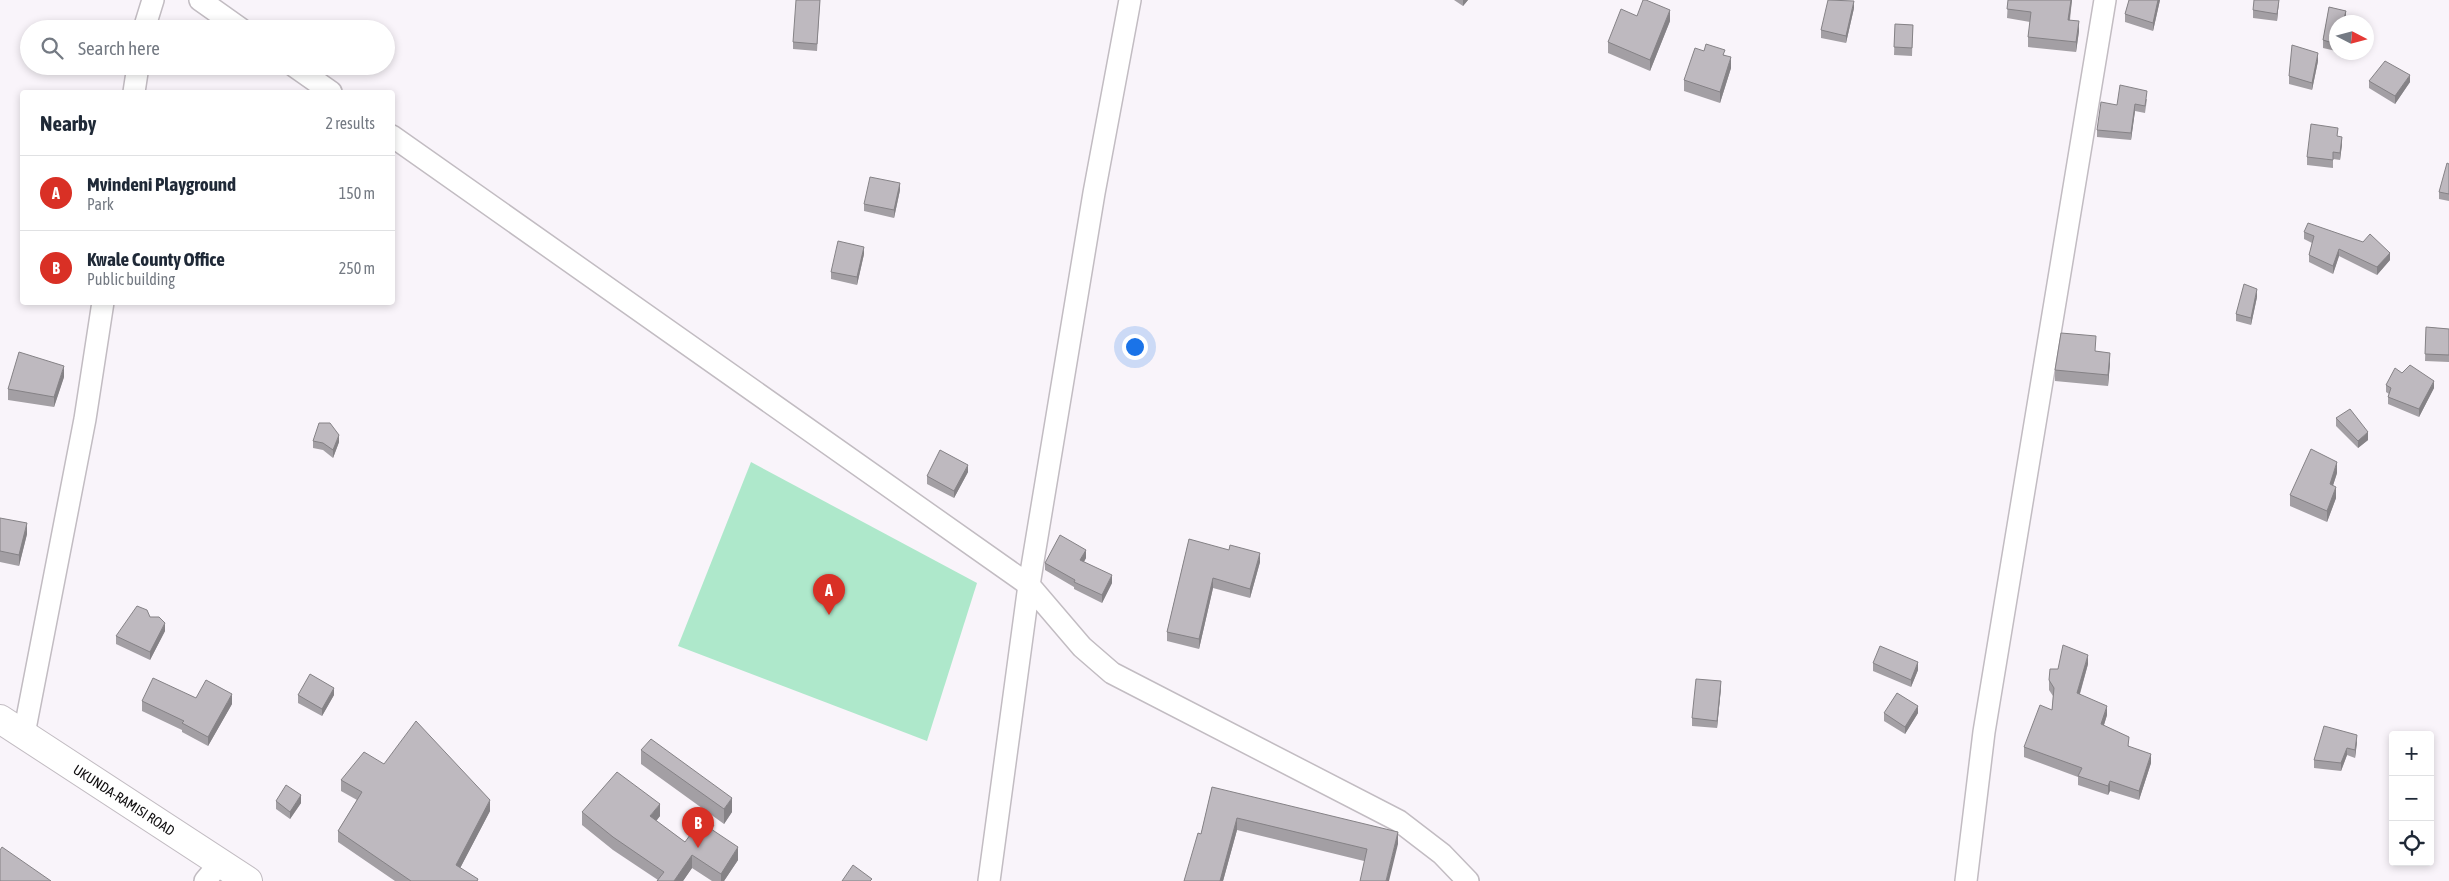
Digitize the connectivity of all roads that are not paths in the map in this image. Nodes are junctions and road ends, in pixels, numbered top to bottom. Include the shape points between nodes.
1 (153, 0) edge
2 (200, 0) edge
3 (1130, 0) edge
4 (2105, 0) edge
5 (147, 20) edge
6 (228, 20) edge
7 (137, 75) edge
8 (307, 75) edge
9 (134, 90) edge
10 (328, 90) edge
11 (395, 138) edge
12 (103, 305) edge
13 (1029, 585) junction
14 (0, 719) edge
15 (24, 734) junction
16 (212, 872) edge
17 (248, 881) edge
18 (989, 881) edge
19 (1468, 881) edge
20 (1966, 881) edge

1 - 5 street
2 - 6 street
3 - 13 street via 1094,193
4 - 20 street via 1984,732
7 - 9 street
8 - 10 street
11 - 13 street
12 - 15 street via 85,419
13 - 18 street
13 - 19 street via 1082,647 1112,673 1399,821 1442,854
14 - 15 highway, UKUNDA-RAMISI ROAD
15 - 16 highway, UKUNDA-RAMISI ROAD
16 - 17 highway, UKUNDA-RAMISI ROAD

